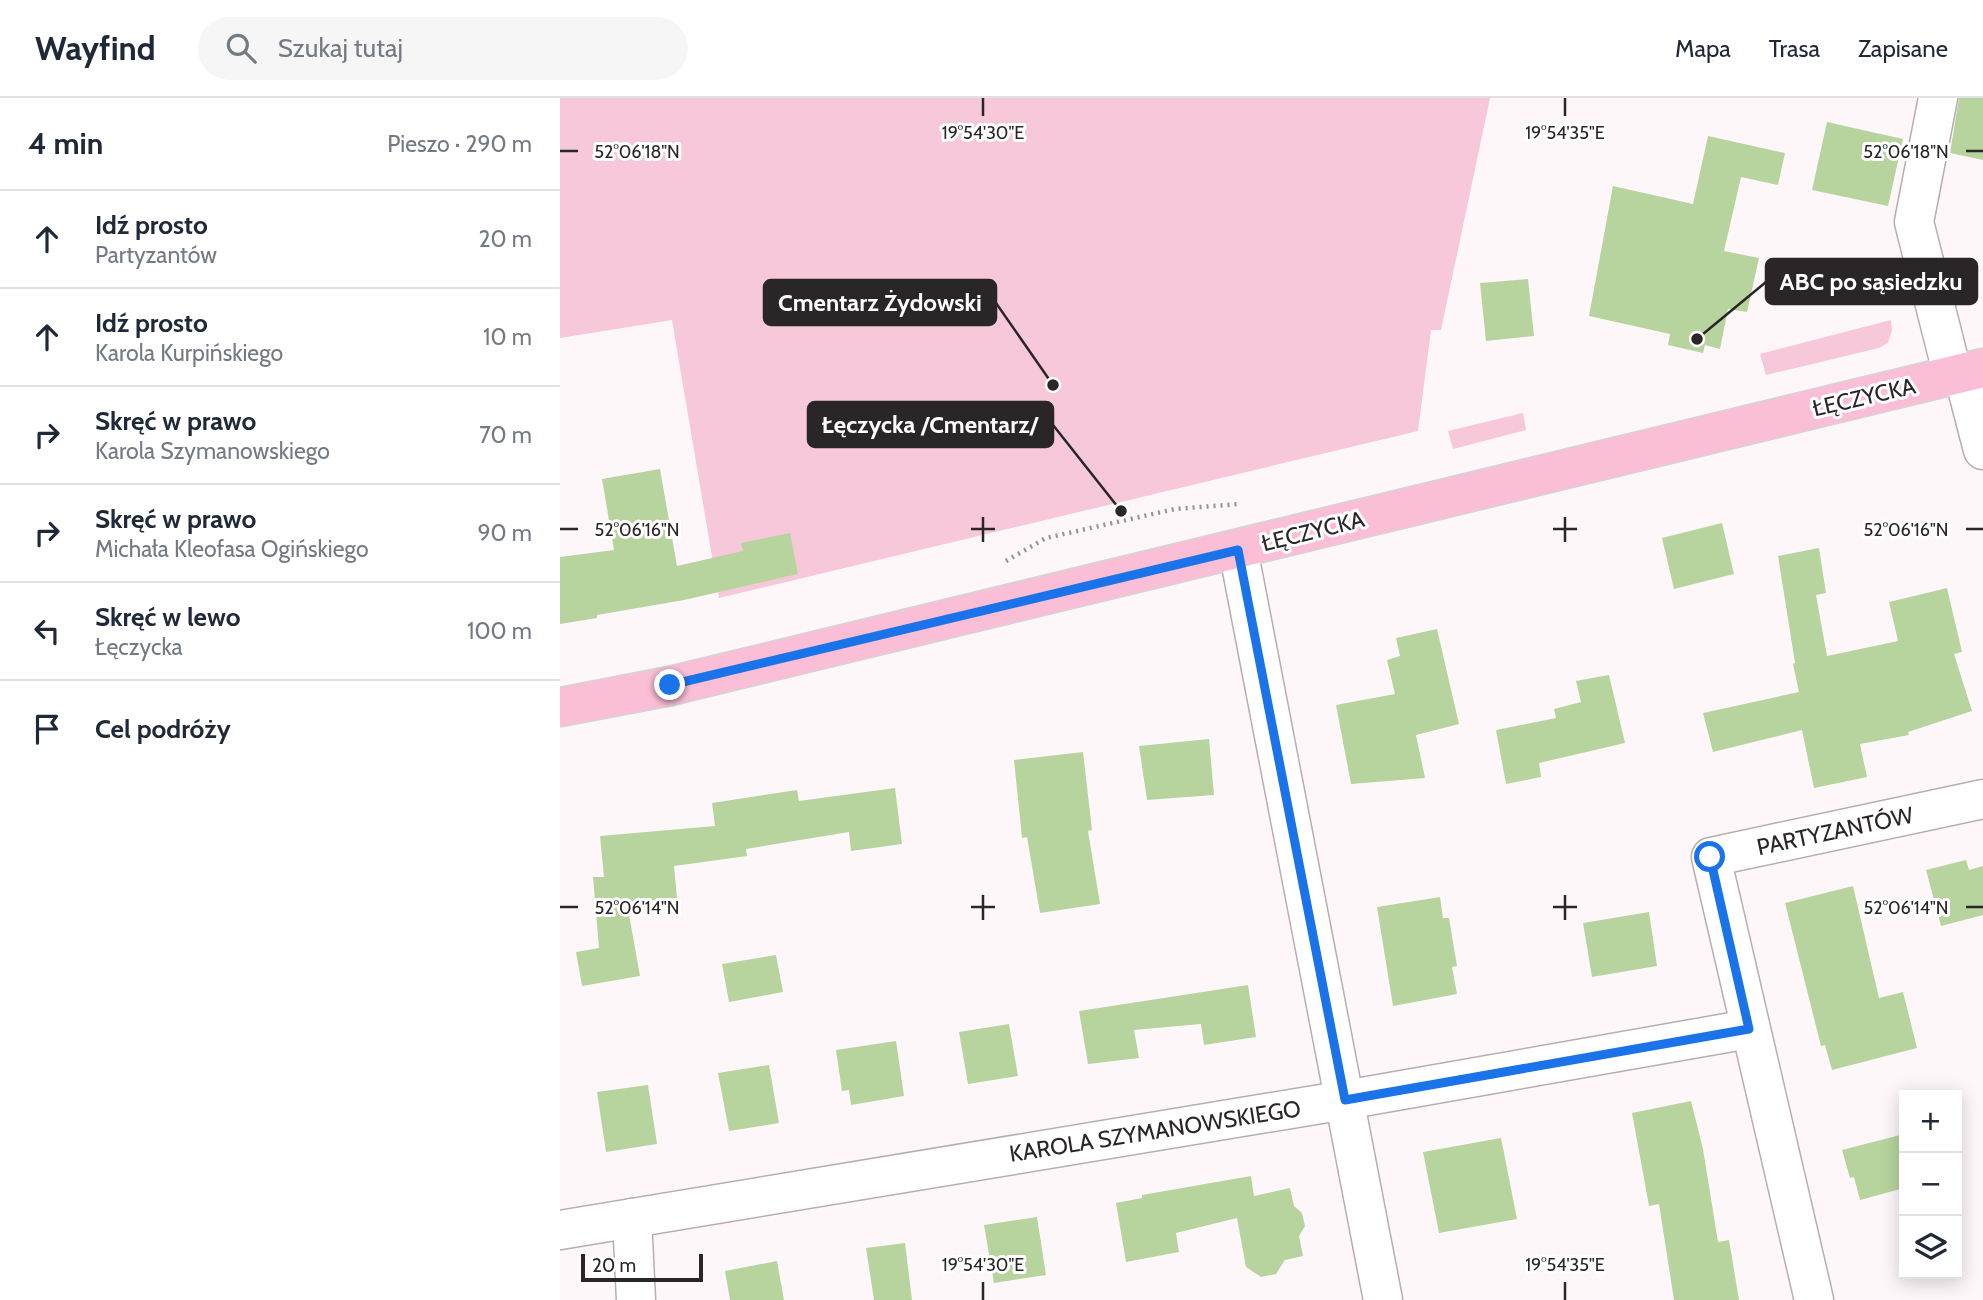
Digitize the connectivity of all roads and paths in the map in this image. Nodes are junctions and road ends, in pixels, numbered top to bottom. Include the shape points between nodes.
1 (1938, 98) edge
2 (1966, 373) edge
3 (1983, 450) edge
4 (1240, 503) dead end
5 (1238, 550) junction
6 (1003, 562) dead end
7 (560, 708) edge
8 (1983, 799) edge
9 (1749, 1029) junction
10 (1345, 1100) junction
11 (632, 1217) junction
12 (560, 1230) edge
13 (636, 1300) edge
14 (1383, 1300) edge
15 (1814, 1300) edge

1 - 2 street via 1914,222
2 - 3 street
2 - 5 main road, ŁĘCZYCKA
4 - 6 path via 1175,509 1046,538
5 - 7 main road, ŁĘCZYCKA
5 - 10 street
8 - 9 street, PARTYZANTÓW via 1710,857
9 - 10 street, KAROLA SZYMANOWSKIEGO
9 - 15 street
10 - 11 street, KAROLA SZYMANOWSKIEGO
10 - 14 street
11 - 12 street, KAROLA SZYMANOWSKIEGO
11 - 13 street

